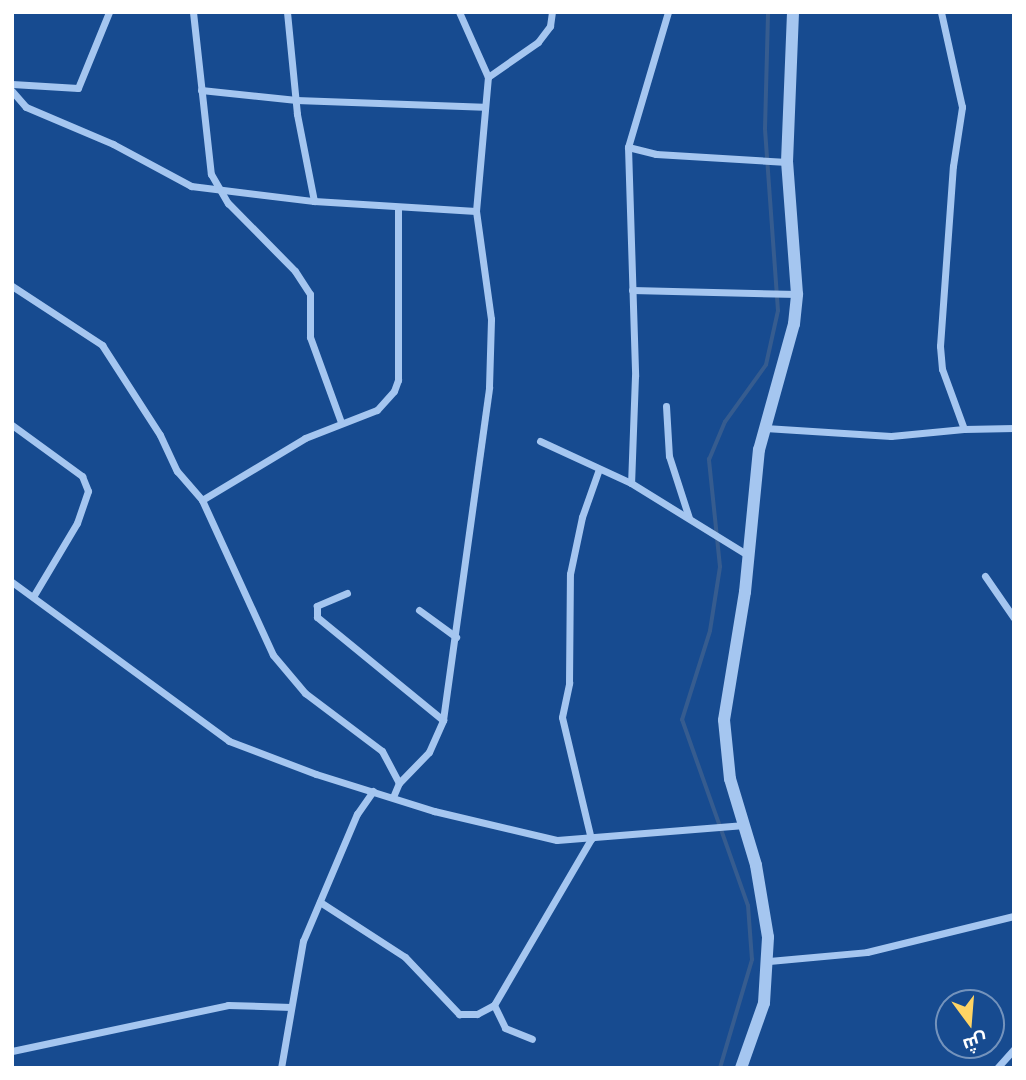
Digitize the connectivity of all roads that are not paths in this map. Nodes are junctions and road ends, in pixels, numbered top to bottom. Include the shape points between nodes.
1 (109, 12) edge
2 (193, 12) edge
3 (287, 12) edge
4 (459, 12) edge
5 (552, 12) edge
6 (668, 12) edge
7 (793, 12) edge
8 (941, 12) edge
9 (488, 78) junction
10 (12, 84) edge
11 (201, 90) junction
12 (12, 91) edge
13 (296, 100) junction
14 (483, 107) junction
15 (628, 147) junction
16 (787, 162) junction
17 (218, 186) junction
18 (314, 201) junction
19 (398, 209) junction
20 (477, 211) junction
21 (12, 286) edge
22 (632, 290) junction
23 (797, 295) junction
24 (666, 406) dead end
25 (341, 422) junction
26 (12, 425) edge
27 (764, 428) junction
28 (1014, 428) edge
29 (964, 429) junction
30 (540, 442) dead end
31 (599, 469) junction
32 (631, 483) junction
33 (202, 500) junction
34 (690, 519) junction
35 (749, 556) junction
36 (985, 576) dead end
37 (12, 582) edge
38 (347, 593) dead end
39 (34, 595) junction
40 (419, 610) dead end
41 (1014, 618) edge
42 (456, 637) junction
43 (443, 720) junction
44 (399, 783) junction
45 (373, 791) junction
46 (393, 797) junction
47 (744, 825) junction
48 (591, 839) junction
49 (320, 902) junction
50 (1014, 916) edge
51 (769, 961) junction
52 (494, 1005) junction
53 (291, 1007) junction
54 (532, 1039) dead end
55 (1014, 1049) edge
56 (12, 1051) edge
57 (281, 1068) edge
58 (741, 1068) edge
59 (997, 1068) edge

1 - 10 street via 78,88
2 - 11 street
3 - 13 street
4 - 9 street
5 - 9 street via 550,26 538,42
6 - 15 street
7 - 16 street
8 - 29 street via 962,107 940,346 942,369
9 - 14 street
11 - 13 street
11 - 17 street via 205,139
12 - 17 street via 26,107 113,144 171,177 191,186
13 - 14 street
13 - 18 street
14 - 20 street
15 - 16 street via 656,154
15 - 22 street
16 - 23 street
17 - 18 street via 256,197
17 - 25 street via 310,294 310,337
18 - 19 street
19 - 20 street
19 - 25 street via 398,380 377,410
20 - 42 street via 491,352
21 - 33 street via 102,345 160,435 177,471
22 - 23 street
22 - 32 street
23 - 27 street via 790,338
24 - 34 street via 670,456
25 - 33 street
26 - 39 street via 82,476 88,491 77,523
27 - 29 street via 891,436
27 - 35 street
28 - 29 street
30 - 31 street
31 - 32 street
31 - 48 street via 582,517 570,574 569,683 562,717
32 - 34 street
33 - 44 street via 273,655 305,694 382,751
34 - 35 street
35 - 47 street via 724,720 730,779
36 - 41 street
37 - 39 street
38 - 43 street via 317,606 317,617
39 - 45 street via 229,741
40 - 42 street
42 - 43 street
43 - 44 street via 429,752
44 - 46 street
45 - 46 street
45 - 49 street via 357,814
46 - 48 street via 541,838
47 - 48 street
47 - 51 street via 762,892
48 - 52 street
49 - 52 street via 405,957 459,1014 477,1014
49 - 53 street via 303,941
50 - 51 street via 867,952
51 - 58 street via 764,1003
52 - 54 street via 505,1028
53 - 56 street via 228,1005
53 - 57 street
55 - 59 street

